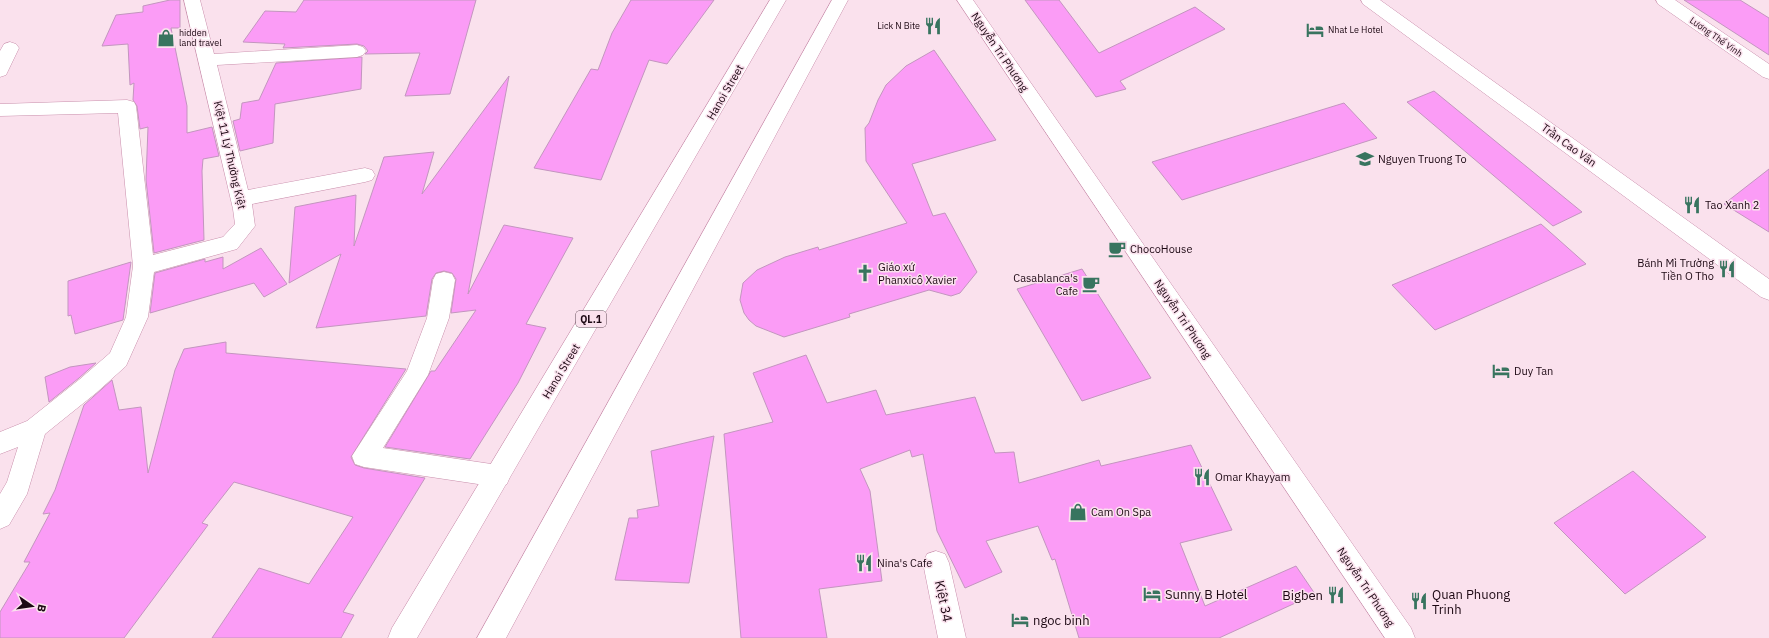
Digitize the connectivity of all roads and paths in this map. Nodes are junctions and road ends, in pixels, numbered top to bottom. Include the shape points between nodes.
1 (192, 0) edge
2 (778, 0) edge
3 (840, 0) edge
4 (965, 0) edge
5 (1369, 0) edge
6 (1664, 0) edge
7 (10, 48) dead end
8 (357, 51) dead end
9 (207, 60) junction
10 (0, 71) edge
11 (1769, 73) edge
12 (0, 110) edge
13 (365, 175) dead end
14 (241, 200) junction
15 (144, 266) junction
16 (444, 280) dead end
17 (1769, 291) edge
18 (35, 428) junction
19 (0, 443) edge
20 (498, 476) junction
21 (0, 517) edge
22 (936, 563) dead end
23 (1397, 637) edge
24 (402, 638) edge
25 (491, 638) edge
26 (952, 638) edge

1 - 9 main road, Kiệt 11 Lý Thường Kiệt
2 - 20 main road, Hanoi Street / QL.1
3 - 25 main road
4 - 23 main road, Nguyễn Tri Phương
5 - 17 main road, Trần Cao Vân
6 - 11 main road, Lương Thế Vinh
7 - 10 main road
8 - 9 main road
9 - 14 main road, Kiệt 11 Lý Thường Kiệt
12 - 15 main road via 127,106
13 - 14 main road
14 - 15 main road, Kiệt 11 Lý Thường Kiệt via 245,226 230,243
15 - 18 main road via 137,317 118,359
16 - 20 main road via 438,318 417,374 364,456
18 - 19 main road
18 - 21 main road via 18,486
20 - 24 main road, Hanoi Street / QL.1
22 - 26 main road, Kiệt 34

